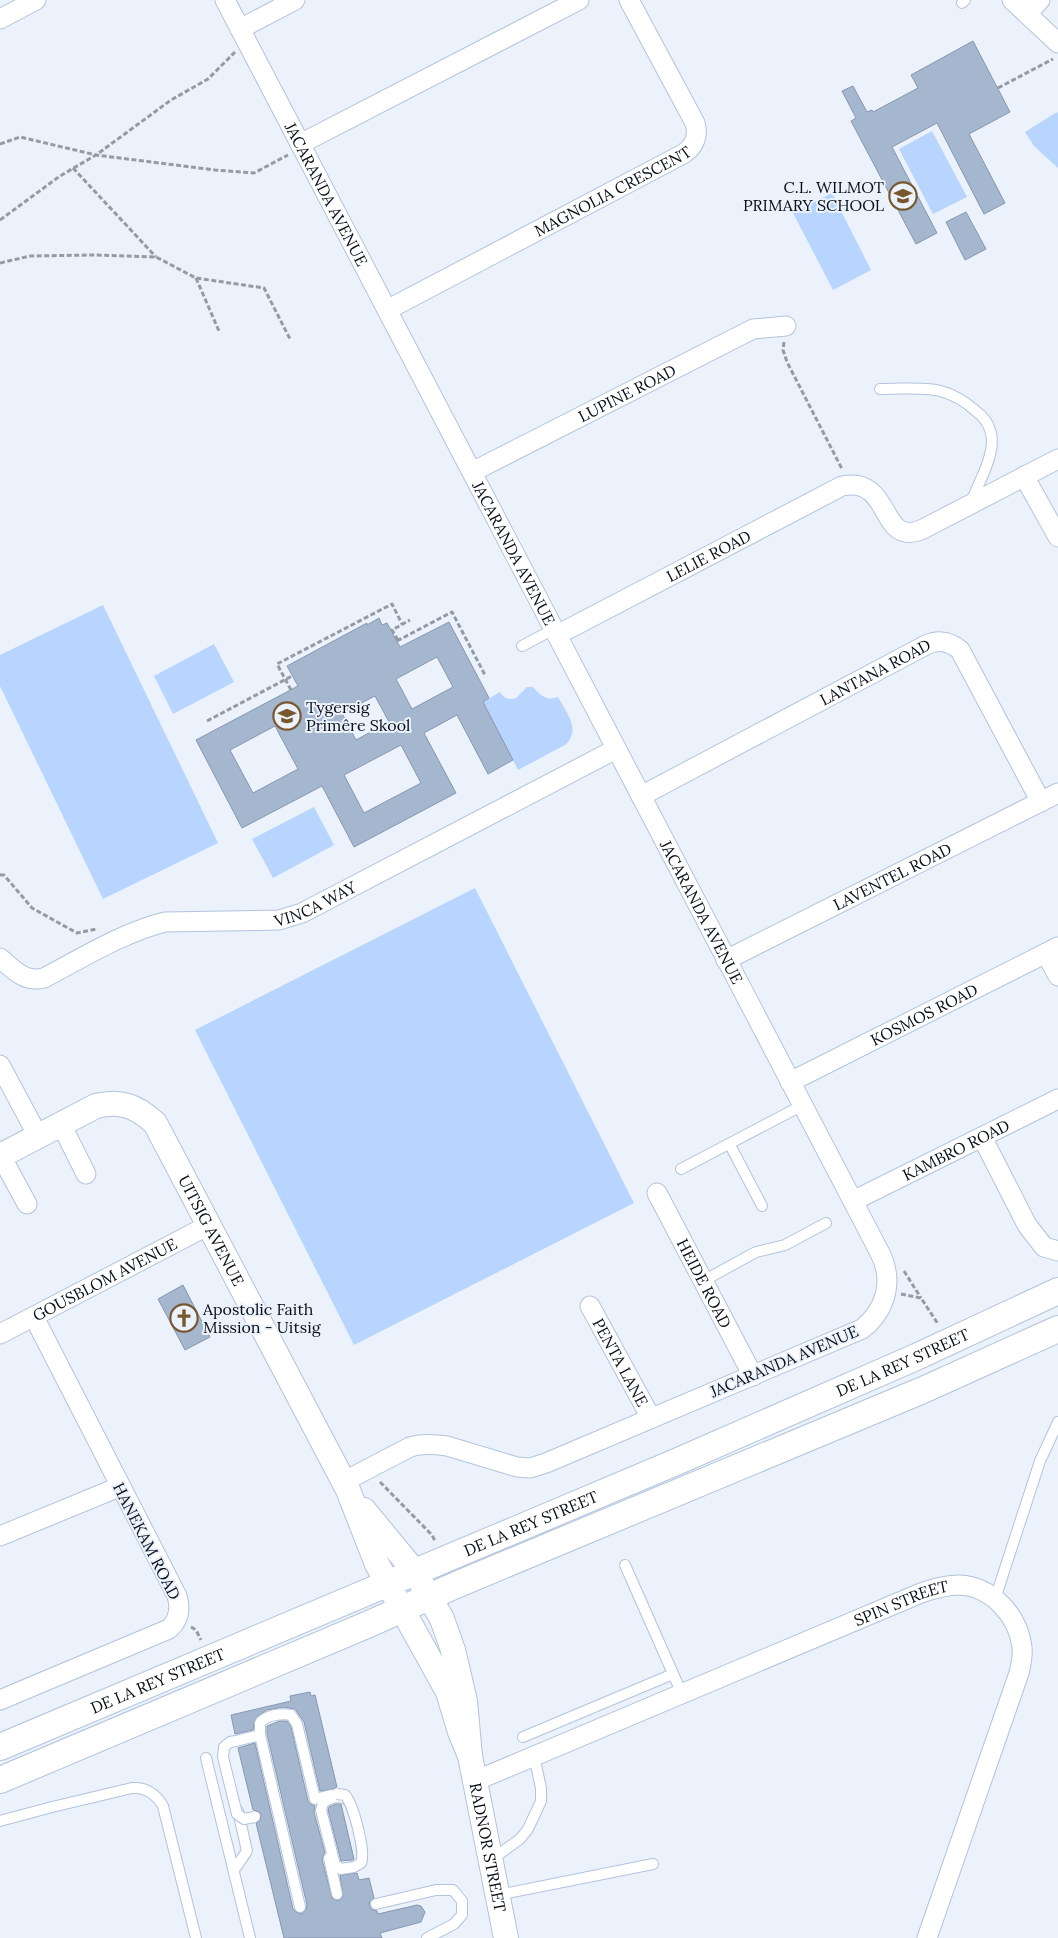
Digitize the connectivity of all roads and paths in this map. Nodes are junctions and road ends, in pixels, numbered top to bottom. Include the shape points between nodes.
1 (225, 0) edge
2 (295, 0) edge
3 (579, 0) edge
4 (629, 0) edge
5 (1012, 0) edge
6 (1040, 0) edge
7 (31, 1) edge
8 (1027, 14) junction
9 (0, 19) edge
10 (244, 37) junction
11 (1058, 43) edge
12 (1058, 57) edge
13 (998, 88) dead end
14 (0, 144) edge
15 (300, 144) junction
16 (96, 155) junction
17 (73, 168) junction
18 (0, 220) edge
19 (156, 257) junction
20 (0, 263) edge
21 (196, 278) junction
22 (387, 310) junction
23 (786, 326) dead end
24 (218, 331) dead end
25 (290, 339) dead end
26 (783, 350) dead end
27 (880, 389) dead end
28 (1058, 459) edge
29 (472, 472) junction
30 (845, 474) dead end
31 (1024, 476) junction
32 (971, 504) junction
33 (1058, 537) edge
34 (410, 620) dead end
35 (402, 624) junction
36 (555, 632) junction
37 (522, 646) dead end
38 (485, 675) dead end
39 (292, 676) dead end
40 (286, 680) junction
41 (291, 690) dead end
42 (207, 721) dead end
43 (616, 748) junction
44 (1058, 793) edge
45 (641, 796) junction
46 (1040, 802) junction
47 (0, 875) edge
48 (101, 928) dead end
49 (1052, 950) edge
50 (0, 958) edge
51 (726, 960) junction
52 (1058, 976) edge
53 (0, 1066) edge
54 (790, 1082) junction
55 (1058, 1099) edge
56 (803, 1105) junction
57 (61, 1124) junction
58 (38, 1136) junction
59 (982, 1137) junction
60 (730, 1145) junction
61 (1, 1156) edge
62 (681, 1169) dead end
63 (86, 1174) dead end
64 (657, 1193) dead end
65 (853, 1201) junction
66 (27, 1204) dead end
67 (762, 1206) dead end
68 (826, 1223) dead end
69 (209, 1225) junction
70 (1058, 1251) edge
71 (900, 1265) dead end
72 (703, 1280) junction
73 (1058, 1291) edge
74 (898, 1294) dead end
75 (921, 1298) junction
76 (590, 1306) dead end
77 (34, 1317) junction
78 (940, 1328) dead end
79 (1058, 1328) edge
80 (0, 1334) edge
81 (752, 1376) junction
82 (651, 1418) junction
83 (1058, 1422) edge
84 (376, 1478) dead end
85 (346, 1486) junction
86 (119, 1487) junction
87 (0, 1536) edge
88 (436, 1541) dead end
89 (625, 1564) dead end
90 (415, 1572) junction
91 (388, 1584) junction
92 (430, 1597) junction
93 (995, 1599) junction
94 (402, 1609) junction
95 (188, 1626) dead end
96 (200, 1640) dead end
97 (673, 1674) junction
98 (682, 1694) junction
99 (0, 1700) edge
100 (260, 1735) junction
101 (523, 1737) dead end
102 (236, 1742) junction
103 (0, 1748) edge
104 (470, 1756) junction
105 (534, 1756) junction
106 (206, 1758) dead end
107 (0, 1780) edge
108 (475, 1782) junction
109 (337, 1795) junction
110 (315, 1799) junction
111 (254, 1817) dead end
112 (0, 1822) edge
113 (491, 1860) junction
114 (653, 1864) dead end
115 (234, 1870) junction
116 (337, 1894) dead end
117 (498, 1895) junction
118 (376, 1904) dead end
119 (300, 1907) dead end
120 (196, 1938) edge
121 (250, 1938) edge
122 (427, 1938) edge
123 (506, 1938) edge
124 (928, 1938) edge

1 - 10 street, JACARANDA AVENUE
2 - 10 street
3 - 15 street
4 - 22 street, MAGNOLIA CRESCENT via 695,123 693,146
5 - 8 street
6 - 8 street
7 - 9 street
8 - 11 street
10 - 15 street, JACARANDA AVENUE
10 - 16 path via 208,79 171,100
12 - 13 path
14 - 16 path via 20,137
15 - 16 path via 287,156 254,173
15 - 22 street, JACARANDA AVENUE
16 - 17 path
17 - 18 path
17 - 19 path
19 - 20 path via 30,256
19 - 21 path
21 - 24 path
21 - 25 path via 264,288
22 - 29 street, JACARANDA AVENUE
23 - 29 street, LUPINE ROAD via 753,329
26 - 30 path
27 - 32 lane via 907,387 948,392 981,415 992,434 992,448
28 - 31 street
29 - 36 street, JACARANDA AVENUE
31 - 32 street
31 - 33 street
32 - 36 street, LELIE ROAD via 918,532 907,532 891,524 874,493 862,486 848,485
34 - 35 path
35 - 38 path via 392,630 397,641 452,612
35 - 40 path via 392,604 277,664
36 - 37 lane
36 - 43 street, JACARANDA AVENUE
39 - 40 path
40 - 41 path
40 - 42 path
43 - 45 street, JACARANDA AVENUE
43 - 50 street, VINCA WAY via 302,913 280,920 154,924 34,980 19,975
44 - 46 street, LAVENTEL ROAD
45 - 46 street, LANTANA ROAD via 926,645 943,641 960,650
45 - 51 street, JACARANDA AVENUE
46 - 51 street, LAVENTEL ROAD
47 - 48 path via 4,875 32,908 77,934
49 - 52 street
49 - 54 street, KOSMOS ROAD
51 - 54 street, JACARANDA AVENUE
53 - 58 street
54 - 56 street, JACARANDA AVENUE
55 - 59 street, KAMBRO ROAD
56 - 60 lane
56 - 65 street, JACARANDA AVENUE
57 - 58 street, UITSIG AVENUE
57 - 63 street
57 - 69 street, UITSIG AVENUE via 104,1104 130,1106 141,1111 155,1123 164,1138
58 - 61 street, UITSIG AVENUE
59 - 65 street, KAMBRO ROAD
59 - 70 street via 1027,1225 1044,1247
60 - 62 lane
60 - 67 lane
61 - 66 street
64 - 72 street, HEIDE ROAD
65 - 81 street, JACARANDA AVENUE via 887,1271 886,1294 880,1310 862,1329
68 - 72 lane via 785,1245 756,1252
69 - 77 street, GOUSBLOM AVENUE
69 - 85 street, UITSIG AVENUE
71 - 75 path
72 - 81 street, HEIDE ROAD
73 - 90 main road, DE LA REY STREET via 676,1462
74 - 75 path
75 - 78 path
76 - 82 street, PENTA LANE
77 - 80 street, GOUSBLOM AVENUE
77 - 86 street, HANEKAM ROAD
79 - 92 main road, DE LA REY STREET via 924,1390
81 - 82 street, JACARANDA AVENUE
82 - 85 street, JACARANDA AVENUE via 530,1468 508,1466 447,1446 419,1444
83 - 93 lane via 1040,1461
84 - 88 path
85 - 90 street, UITSIG AVENUE
85 - 91 street, UITSIG AVENUE
86 - 87 street
86 - 99 street, HANEKAM ROAD via 177,1596 180,1609 174,1625
89 - 97 lane
90 - 91 main road, DE LA REY STREET
90 - 92 street, UITSIG AVENUE
91 - 94 street, UITSIG AVENUE
91 - 103 main road, DE LA REY STREET
92 - 94 main road, DE LA REY STREET
92 - 104 street, RADNOR STREET via 453,1650 465,1701
93 - 98 street, SPIN STREET via 974,1587 934,1588
93 - 124 street, SPIN STREET via 1014,1620 1019,1634 1022,1648 1019,1673
94 - 104 street, RADNOR STREET via 448,1692
94 - 107 main road, DE LA REY STREET
95 - 96 path via 196,1630
97 - 98 lane
97 - 101 lane
98 - 105 street, SPIN STREET
100 - 102 lane
100 - 110 lane via 259,1727 263,1720 286,1714 294,1719
100 - 119 lane
102 - 111 lane, bridge via 224,1747 223,1757 237,1814 244,1819
102 - 115 lane, bridge via 228,1747 225,1757 247,1851
104 - 108 street, RADNOR STREET
105 - 108 street, SPIN STREET
105 - 113 lane via 541,1801 520,1839
106 - 115 lane
108 - 113 street, RADNOR STREET
109 - 109 lane, bridge via 349,1798 361,1845 363,1859 354,1868 341,1869 335,1865 321,1810 326,1801
109 - 110 lane
110 - 116 lane
112 - 120 lane via 132,1788 140,1787 151,1792 163,1806
113 - 117 street, RADNOR STREET
114 - 117 lane
115 - 121 lane
117 - 123 street, RADNOR STREET
118 - 122 lane via 436,1890 453,1890 462,1901 462,1915 454,1924

